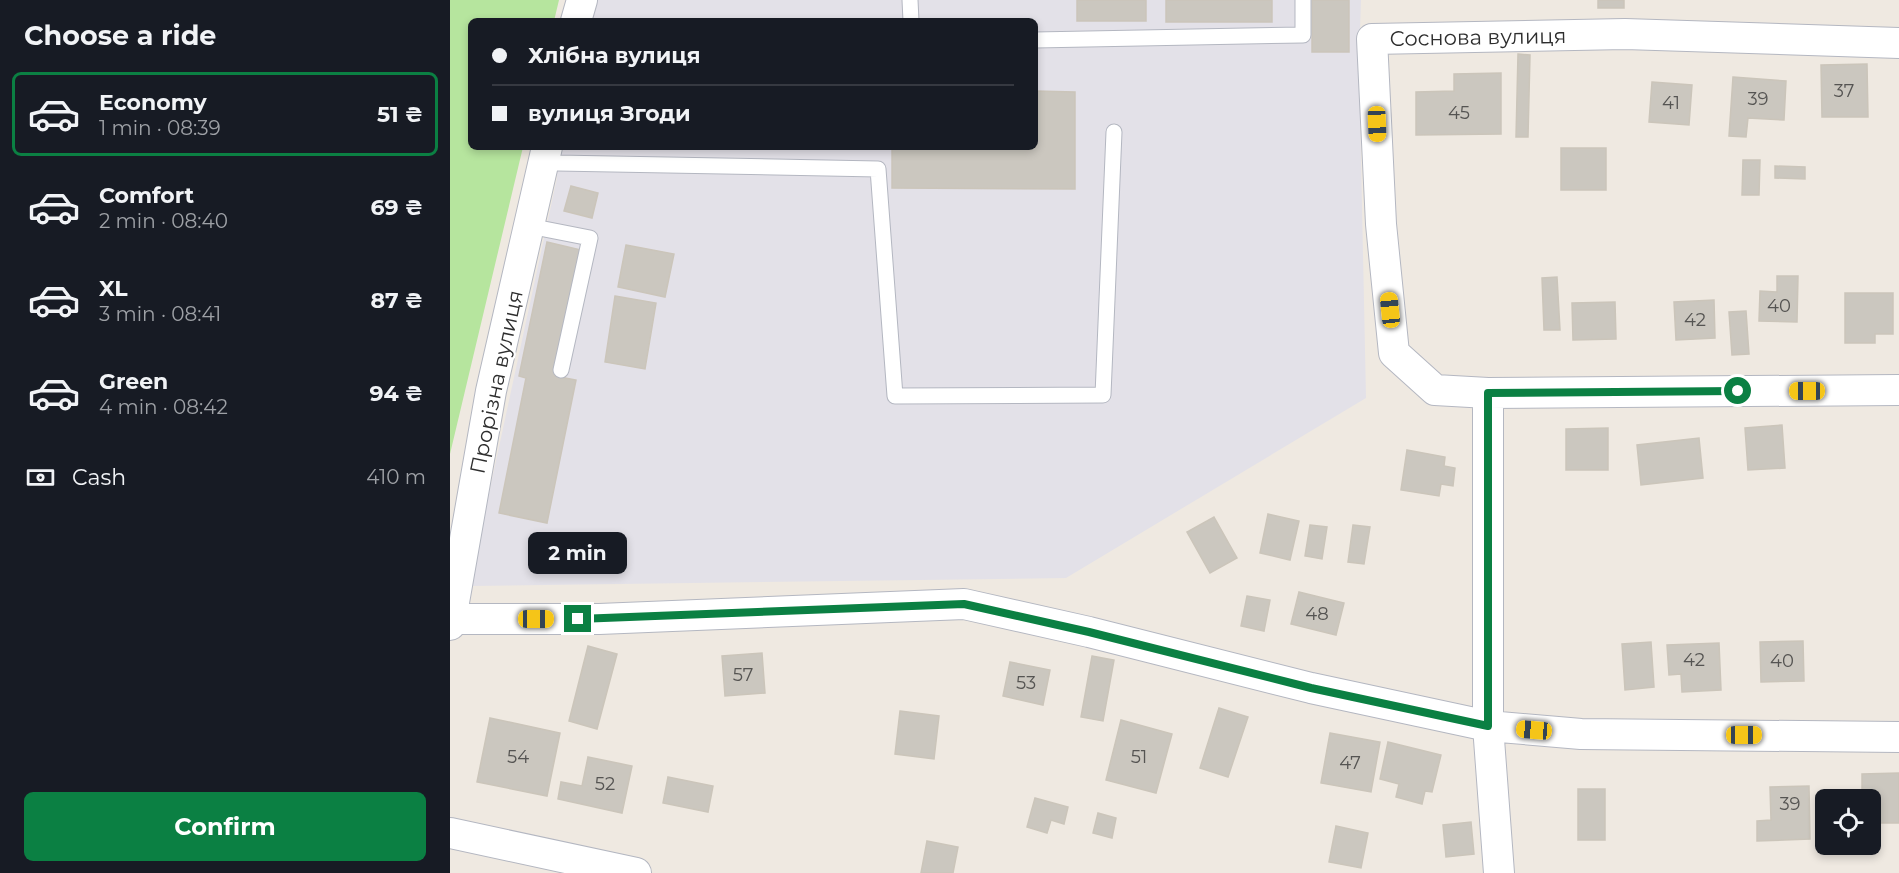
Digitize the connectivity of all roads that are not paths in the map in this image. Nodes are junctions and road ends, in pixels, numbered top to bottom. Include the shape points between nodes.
1 (582, 0) edge
2 (910, 0) edge
3 (1303, 0) edge
4 (577, 18) edge
5 (911, 18) edge
6 (1038, 40) edge
7 (1899, 43) edge
8 (1114, 132) dead end
9 (545, 154) edge
10 (529, 226) junction
11 (561, 370) dead end
12 (1899, 390) edge
13 (1488, 393) junction
14 (451, 622) edge
15 (1488, 726) junction
16 (1899, 737) edge
17 (450, 833) edge
18 (636, 873) edge
19 (1499, 873) edge

1 - 4 street
2 - 5 lane
3 - 6 lane via 1303,35
7 - 13 street, Соснова вулиця via 1625,34 1372,39 1381,224 1394,353 1435,390
8 - 9 lane via 1103,394 895,396 878,169 557,163
9 - 10 street, Прорізна вулиця
10 - 11 lane via 590,238
10 - 14 street, Прорізна вулиця via 491,391
12 - 13 street
13 - 15 street
14 - 15 street via 964,604 1311,688
15 - 16 street via 1581,734
15 - 19 street
17 - 18 street

